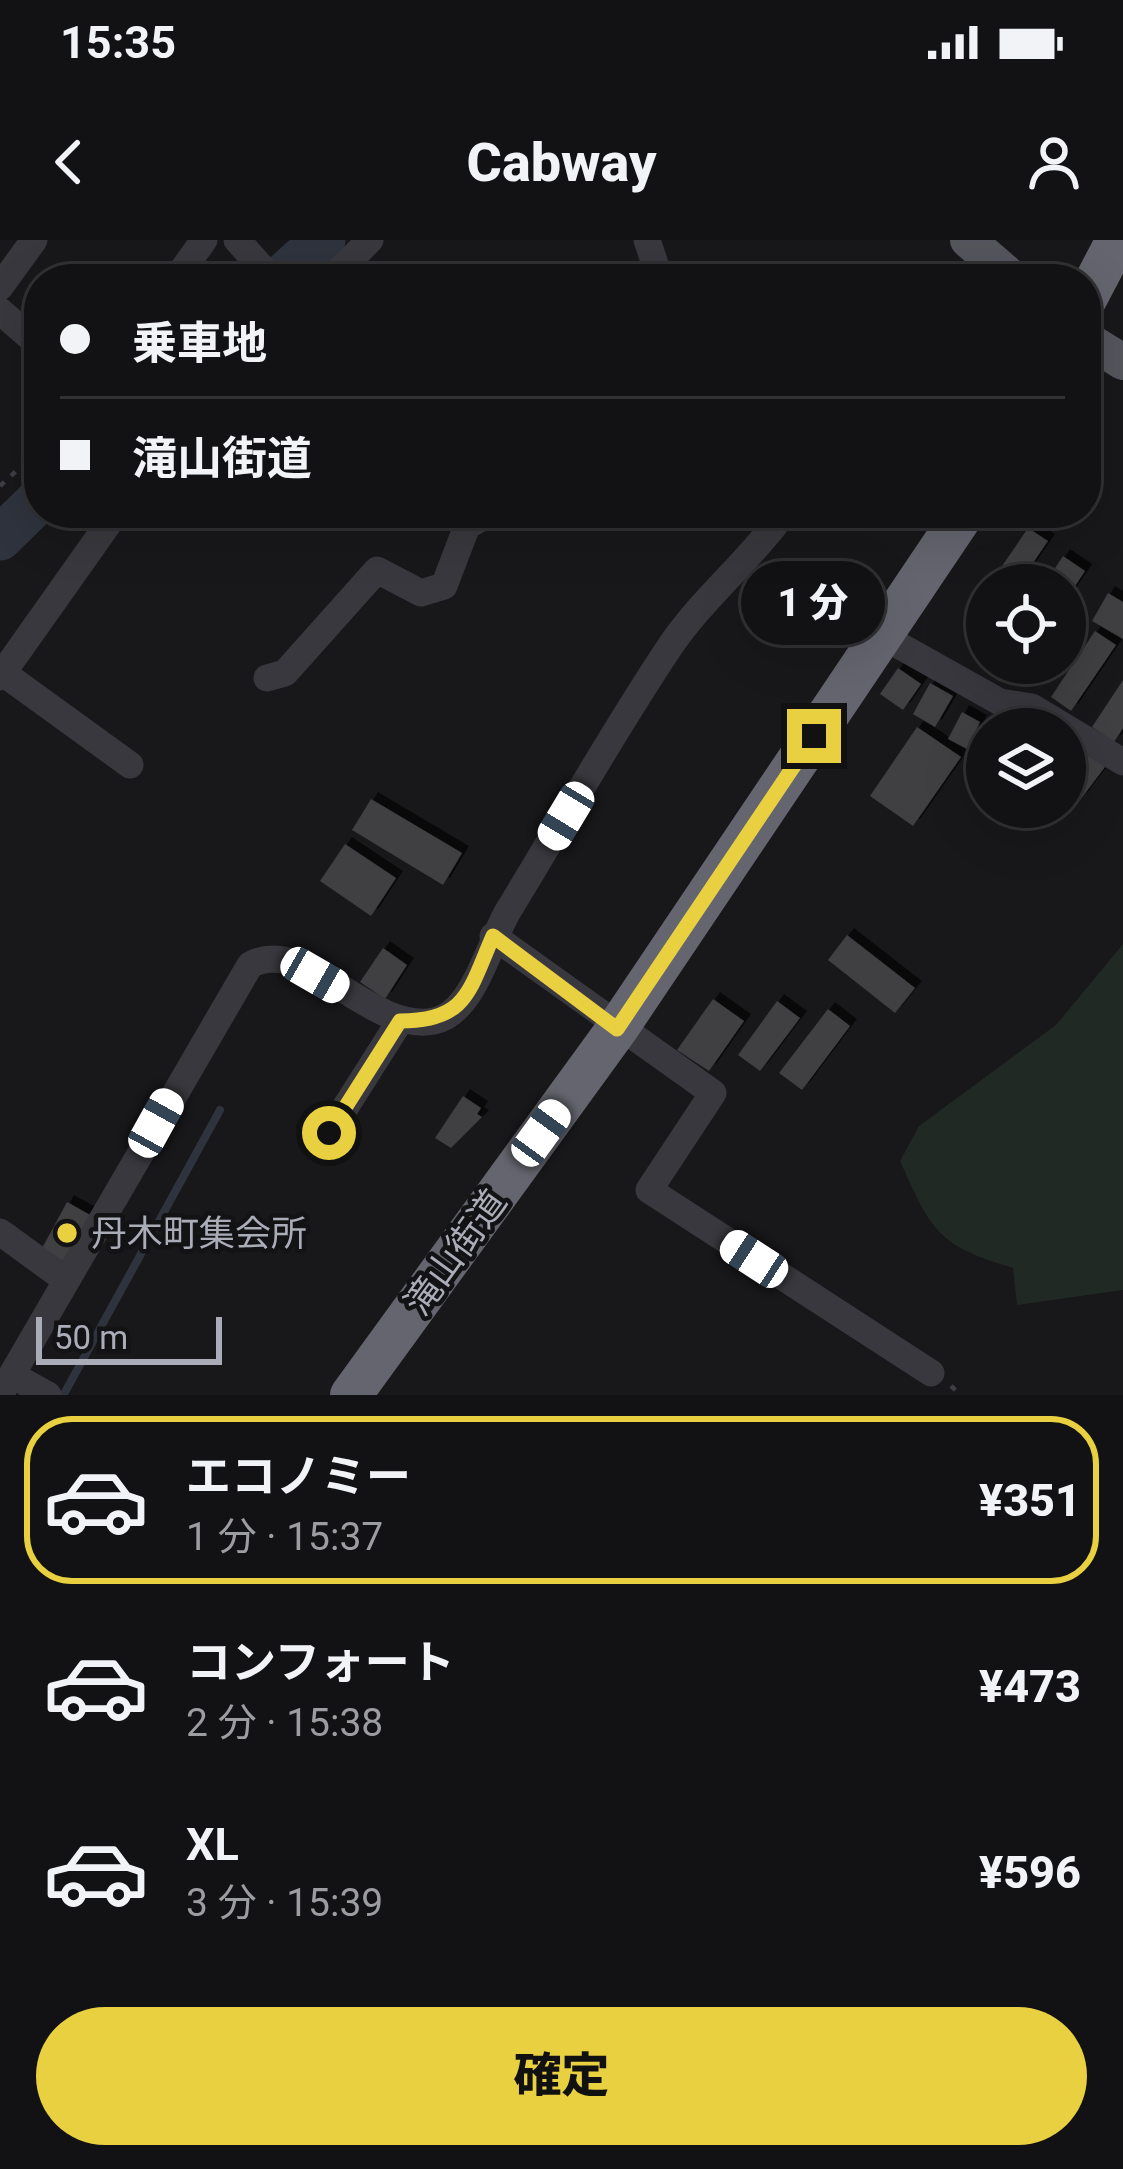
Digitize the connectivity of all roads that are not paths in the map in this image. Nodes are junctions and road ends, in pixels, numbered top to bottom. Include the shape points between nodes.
1 (34, 240) edge
2 (370, 240) edge
3 (968, 240) edge
4 (1117, 240) edge
5 (346, 264) edge
6 (992, 264) edge
7 (1101, 270) edge
8 (0, 287) edge
9 (0, 310) edge
10 (24, 332) edge
11 (105, 528) edge
12 (466, 528) edge
13 (771, 528) edge
14 (954, 528) edge
15 (884, 637) junction
16 (2, 675) edge
17 (267, 679) dead end
18 (1123, 762) edge
19 (130, 765) dead end
20 (493, 936) junction
21 (400, 1021) junction
22 (617, 1029) junction
23 (329, 1133) dead end
24 (0, 1232) edge
25 (66, 1280) junction
26 (931, 1373) dead end
27 (6, 1385) edge
28 (48, 1395) edge
29 (351, 1395) edge

1 - 8 street
2 - 5 street
3 - 6 main road
4 - 7 highway
9 - 10 street
11 - 16 street
12 - 17 street via 443,586 421,593 377,570 284,673
13 - 20 street via 673,641
14 - 15 highway, 滝山街道
15 - 18 street via 1000,702 1032,707
15 - 22 highway, 滝山街道
16 - 19 street
20 - 21 street via 465,1001 437,1021
20 - 22 street
21 - 23 street
21 - 25 street via 288,959 250,964
22 - 26 street via 713,1093 649,1190
22 - 29 highway, 滝山街道
24 - 25 street
25 - 27 street
27 - 28 street

